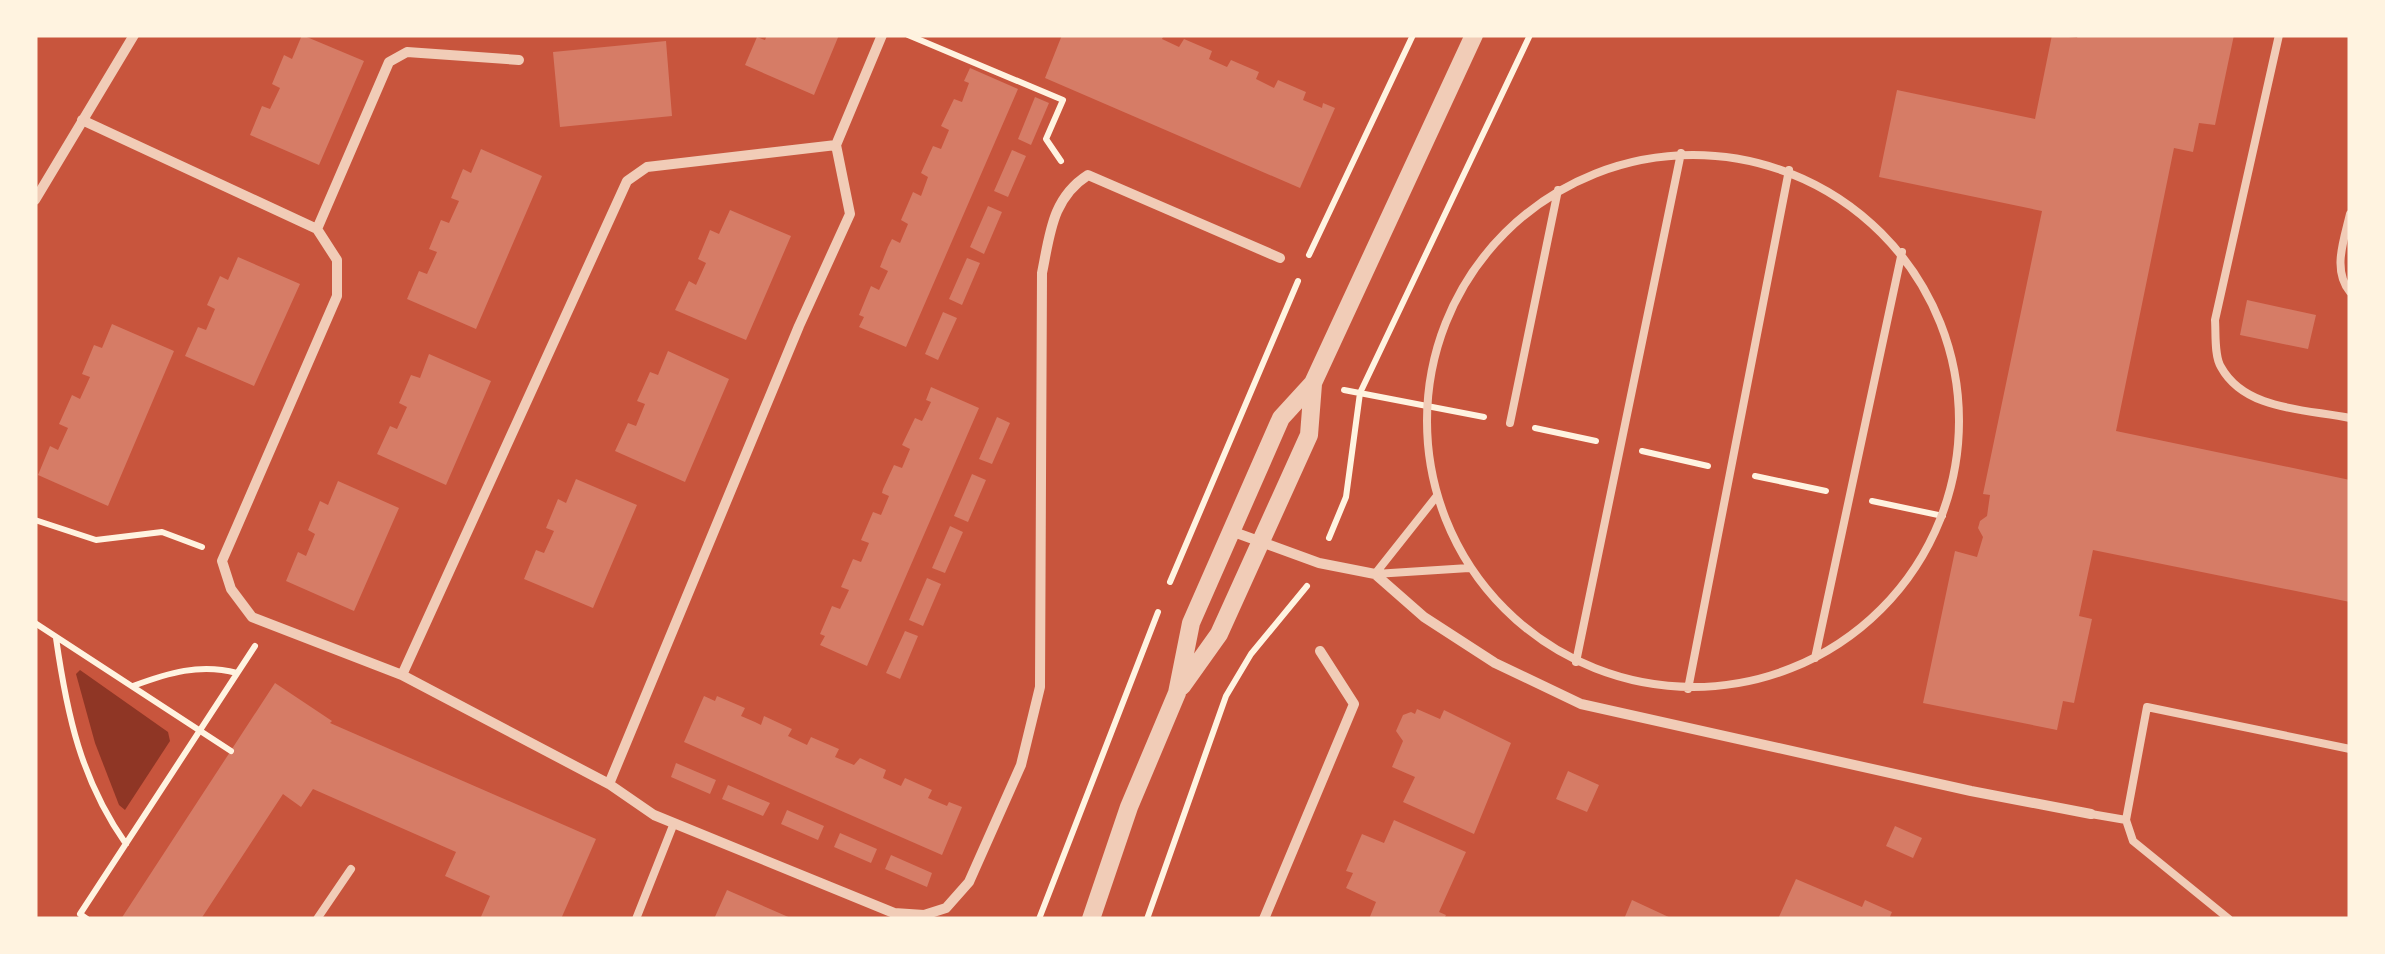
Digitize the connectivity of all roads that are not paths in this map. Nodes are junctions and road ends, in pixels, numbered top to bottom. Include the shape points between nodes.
1 (134, 35) edge
2 (882, 35) edge
3 (1474, 35) edge
4 (2279, 35) edge
5 (519, 60) dead end
6 (82, 120) junction
7 (836, 145) junction
8 (1681, 153) junction
9 (1789, 170) junction
10 (1558, 190) junction
11 (35, 200) edge
12 (2350, 214) edge
13 (317, 229) junction
14 (1902, 252) junction
15 (1280, 258) dead end
16 (2350, 292) edge
17 (1313, 383) junction
18 (2350, 418) edge
19 (1510, 423) dead end
20 (1436, 497) junction
21 (1230, 530) junction
22 (1260, 543) junction
23 (1469, 568) junction
24 (1374, 574) junction
25 (1320, 651) dead end
26 (1814, 660) junction
27 (1576, 662) junction
28 (402, 675) junction
29 (1688, 689) junction
30 (1177, 694) junction
31 (2350, 750) edge
32 (609, 784) junction
33 (2092, 814) joint
34 (2126, 820) junction
35 (674, 824) junction
36 (350, 869) dead end
37 (317, 919) edge
38 (636, 919) edge
39 (1091, 919) edge
40 (1264, 919) edge
41 (2229, 919) edge

1 - 6 street
2 - 7 street
3 - 17 street
4 - 18 lane via 2215,320 2219,366 2262,402
5 - 13 street via 407,52 389,62
6 - 11 street
6 - 13 street
7 - 28 street via 647,167 627,181
7 - 32 street via 850,214
8 - 9 lane via 1736,156
8 - 10 lane via 1617,164
8 - 27 lane
9 - 14 lane via 1851,204
9 - 29 lane
10 - 19 lane
10 - 20 lane via 1490,246 1445,320 1426,404
12 - 16 lane via 2340,262
13 - 28 street via 337,260 337,296 222,561 231,590 252,617
14 - 26 lane
14 - 26 lane via 1938,311 1958,376 1960,445 1943,516 1892,600
15 - 35 street via 1088,174 1068,188 1042,273 1040,687 1020,766 969,882 946,908 924,916 894,913
17 - 21 street via 1282,418
17 - 22 street via 1308,435
20 - 23 lane
20 - 24 lane
21 - 22 street
21 - 30 street via 1191,623
22 - 24 street
22 - 30 street via 1219,634
23 - 24 lane
23 - 27 lane via 1516,623
24 - 33 street via 1424,618 1494,663 1581,704
25 - 40 street via 1354,704
26 - 29 lane via 1753,682
27 - 29 lane via 1630,682
28 - 32 street
30 - 39 street
31 - 34 lane via 2147,708
32 - 35 street
33 - 34 lane
34 - 41 lane via 2133,841
35 - 38 lane
36 - 37 lane

